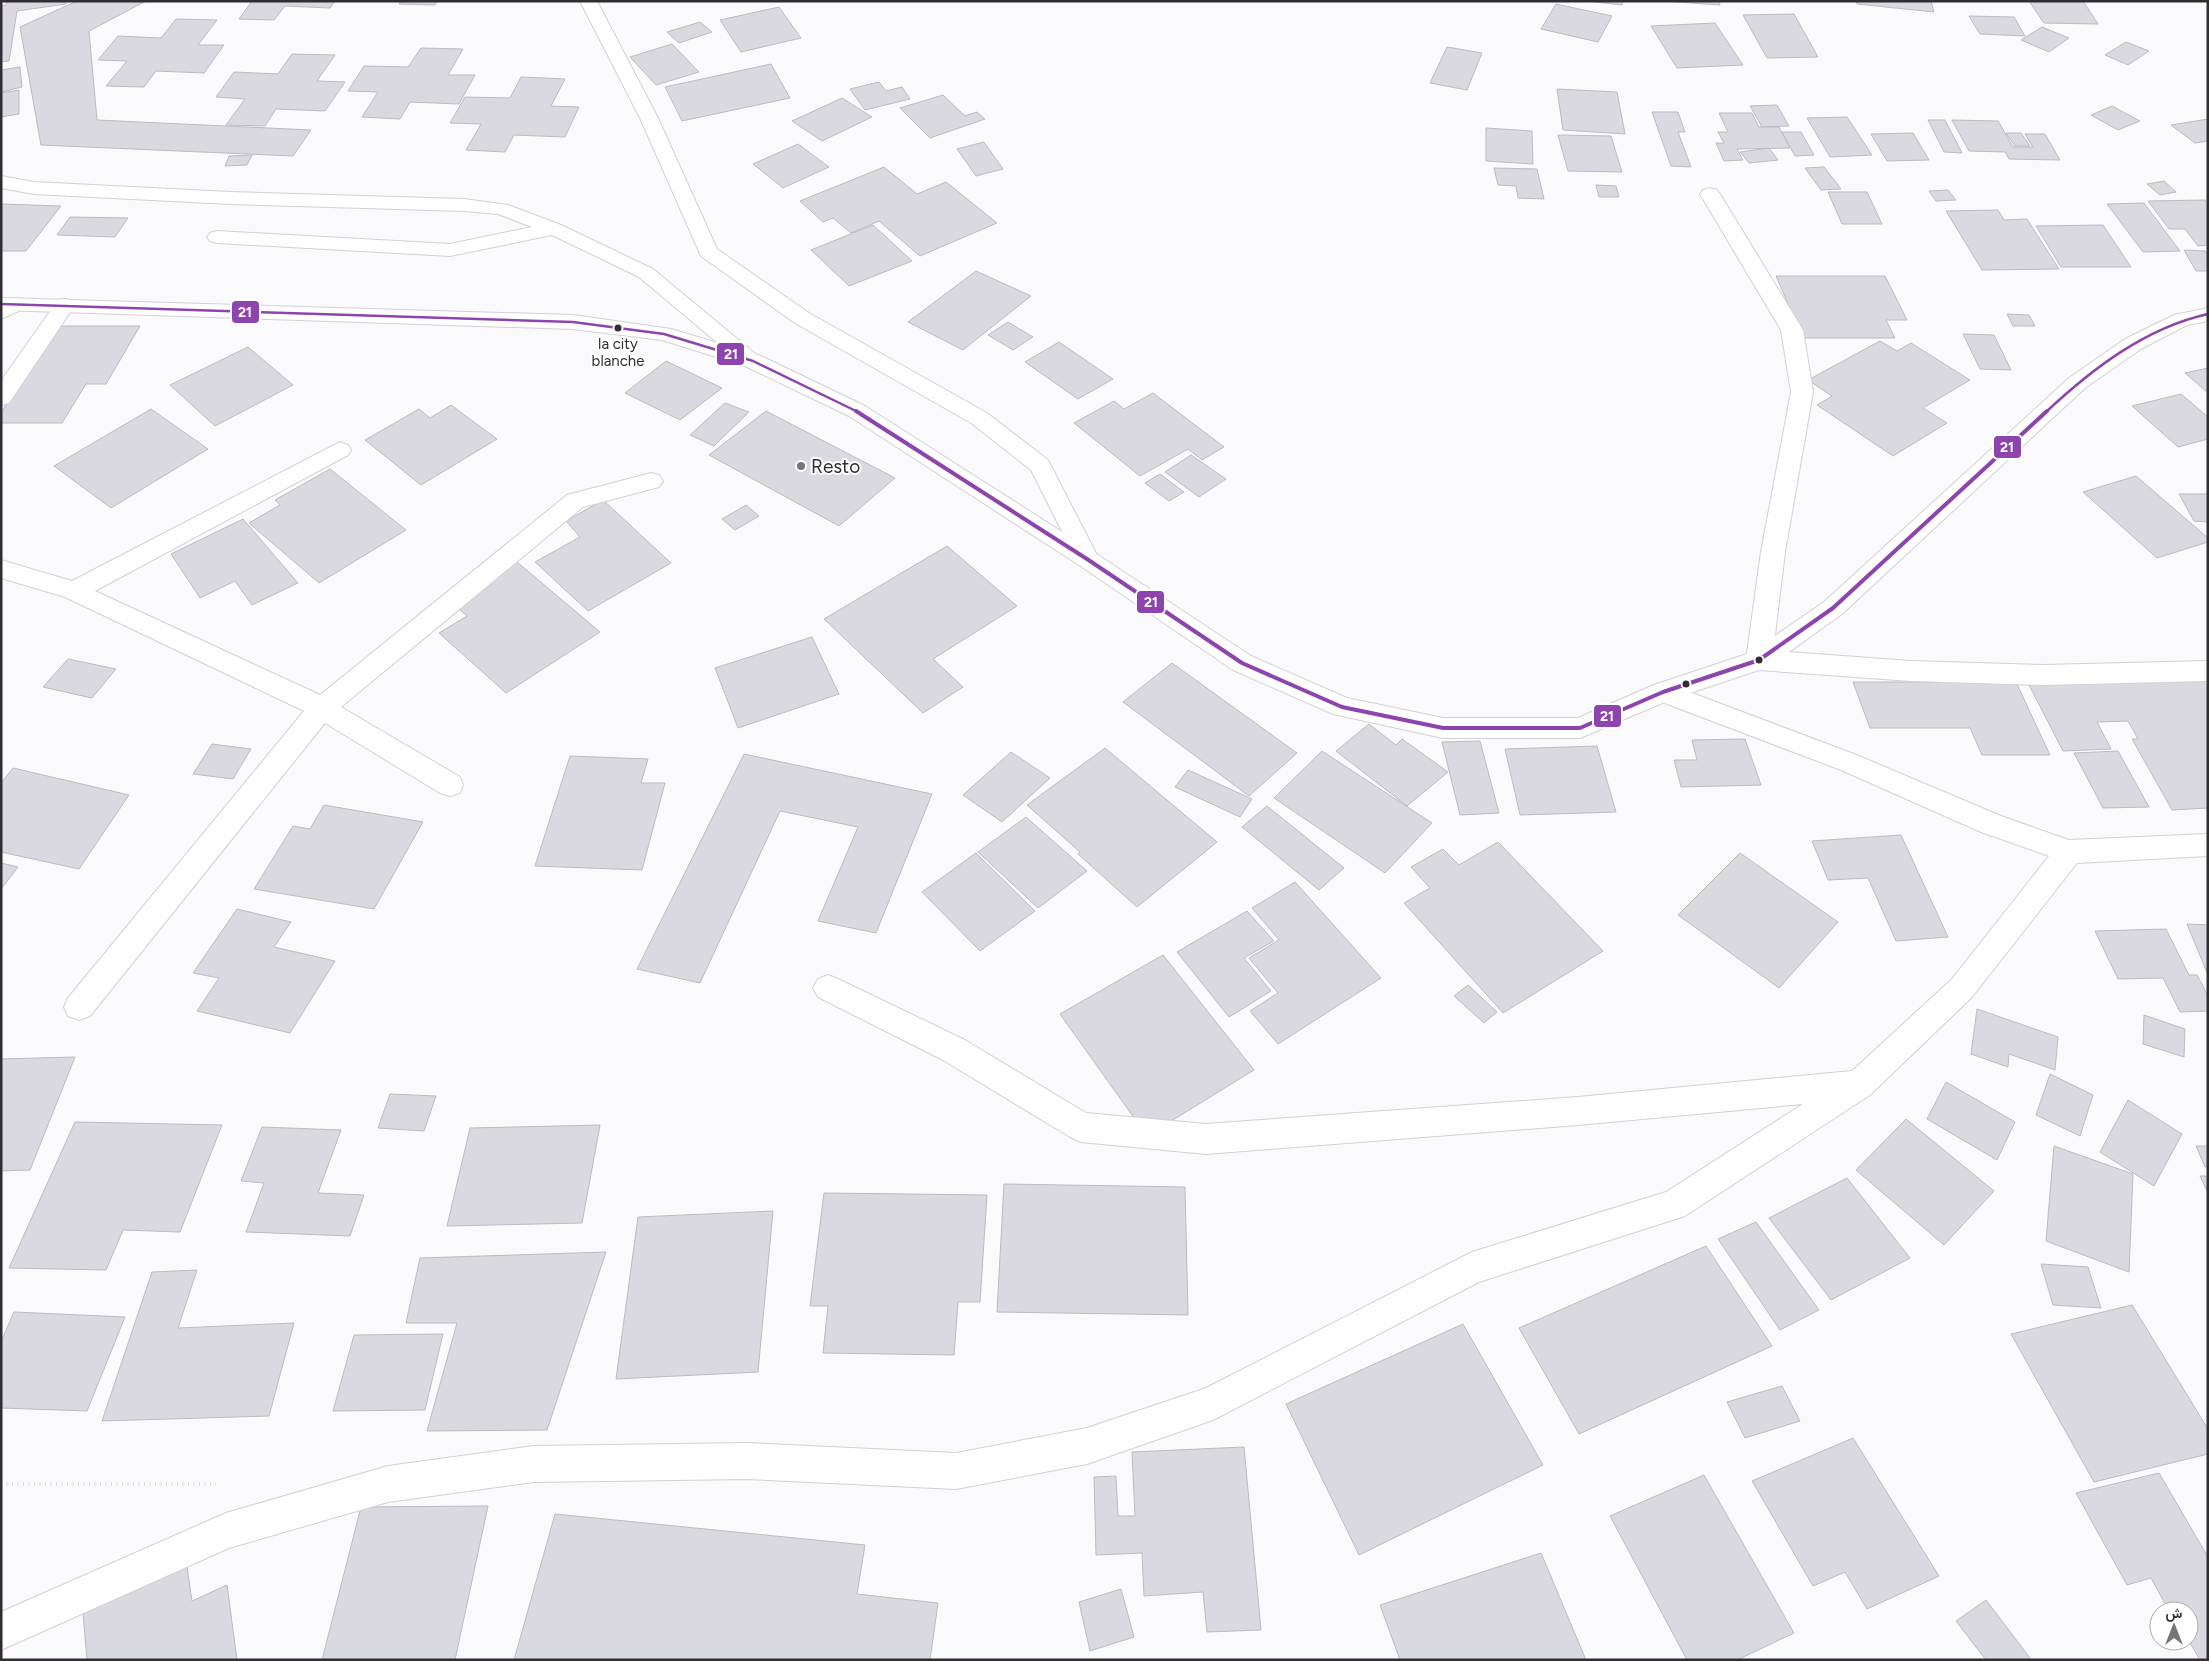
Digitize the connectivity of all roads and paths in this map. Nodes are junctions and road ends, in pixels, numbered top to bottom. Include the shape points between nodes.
1 (588, 1) edge
2 (1, 182) edge
3 (1710, 194) dead end
4 (554, 230) junction
5 (218, 236) dead end
6 (65, 306) junction
7 (6, 307) edge
8 (2208, 314) edge
9 (753, 360) junction
10 (1, 398) edge
11 (340, 450) dead end
12 (651, 481) dead end
13 (1087, 559) junction
14 (1, 569) edge
15 (74, 591) junction
16 (1759, 660) junction
17 (2208, 672) edge
18 (1663, 692) junction
19 (322, 708) junction
20 (450, 785) dead end
21 (2208, 845) edge
22 (2069, 852) junction
23 (828, 988) dead end
24 (79, 1007) dead end
25 (1859, 1085) junction
26 (1, 1484) edge
27 (219, 1484) dead end
28 (1, 1630) edge

1 - 13 street via 649,118 708,252 802,318 979,418 1040,465
2 - 4 street via 34,188 230,198 464,205 501,209
3 - 16 street via 1792,330 1802,392 1773,552
4 - 5 street via 450,250
4 - 9 street via 646,273
6 - 7 street
6 - 9 street via 573,322 664,334
6 - 10 street
8 - 16 street via 2181,320 2133,344 2077,383 1833,608
9 - 13 street via 857,412
11 - 15 street
12 - 19 street via 575,501
13 - 18 street via 1242,663 1342,707 1443,728 1580,728
14 - 15 street
15 - 19 street
16 - 17 street via 1911,671 2042,675
16 - 18 street
18 - 22 street via 1850,764 1991,824
19 - 20 street
19 - 24 street
21 - 22 street
22 - 25 street via 1962,988
23 - 25 street via 954,1050 1081,1127 1197,1138 1587,1111
25 - 28 street via 1674,1205 1472,1268 1213,1403 1088,1446 956,1471 747,1460 534,1464 388,1484 226,1531
26 - 27 path

